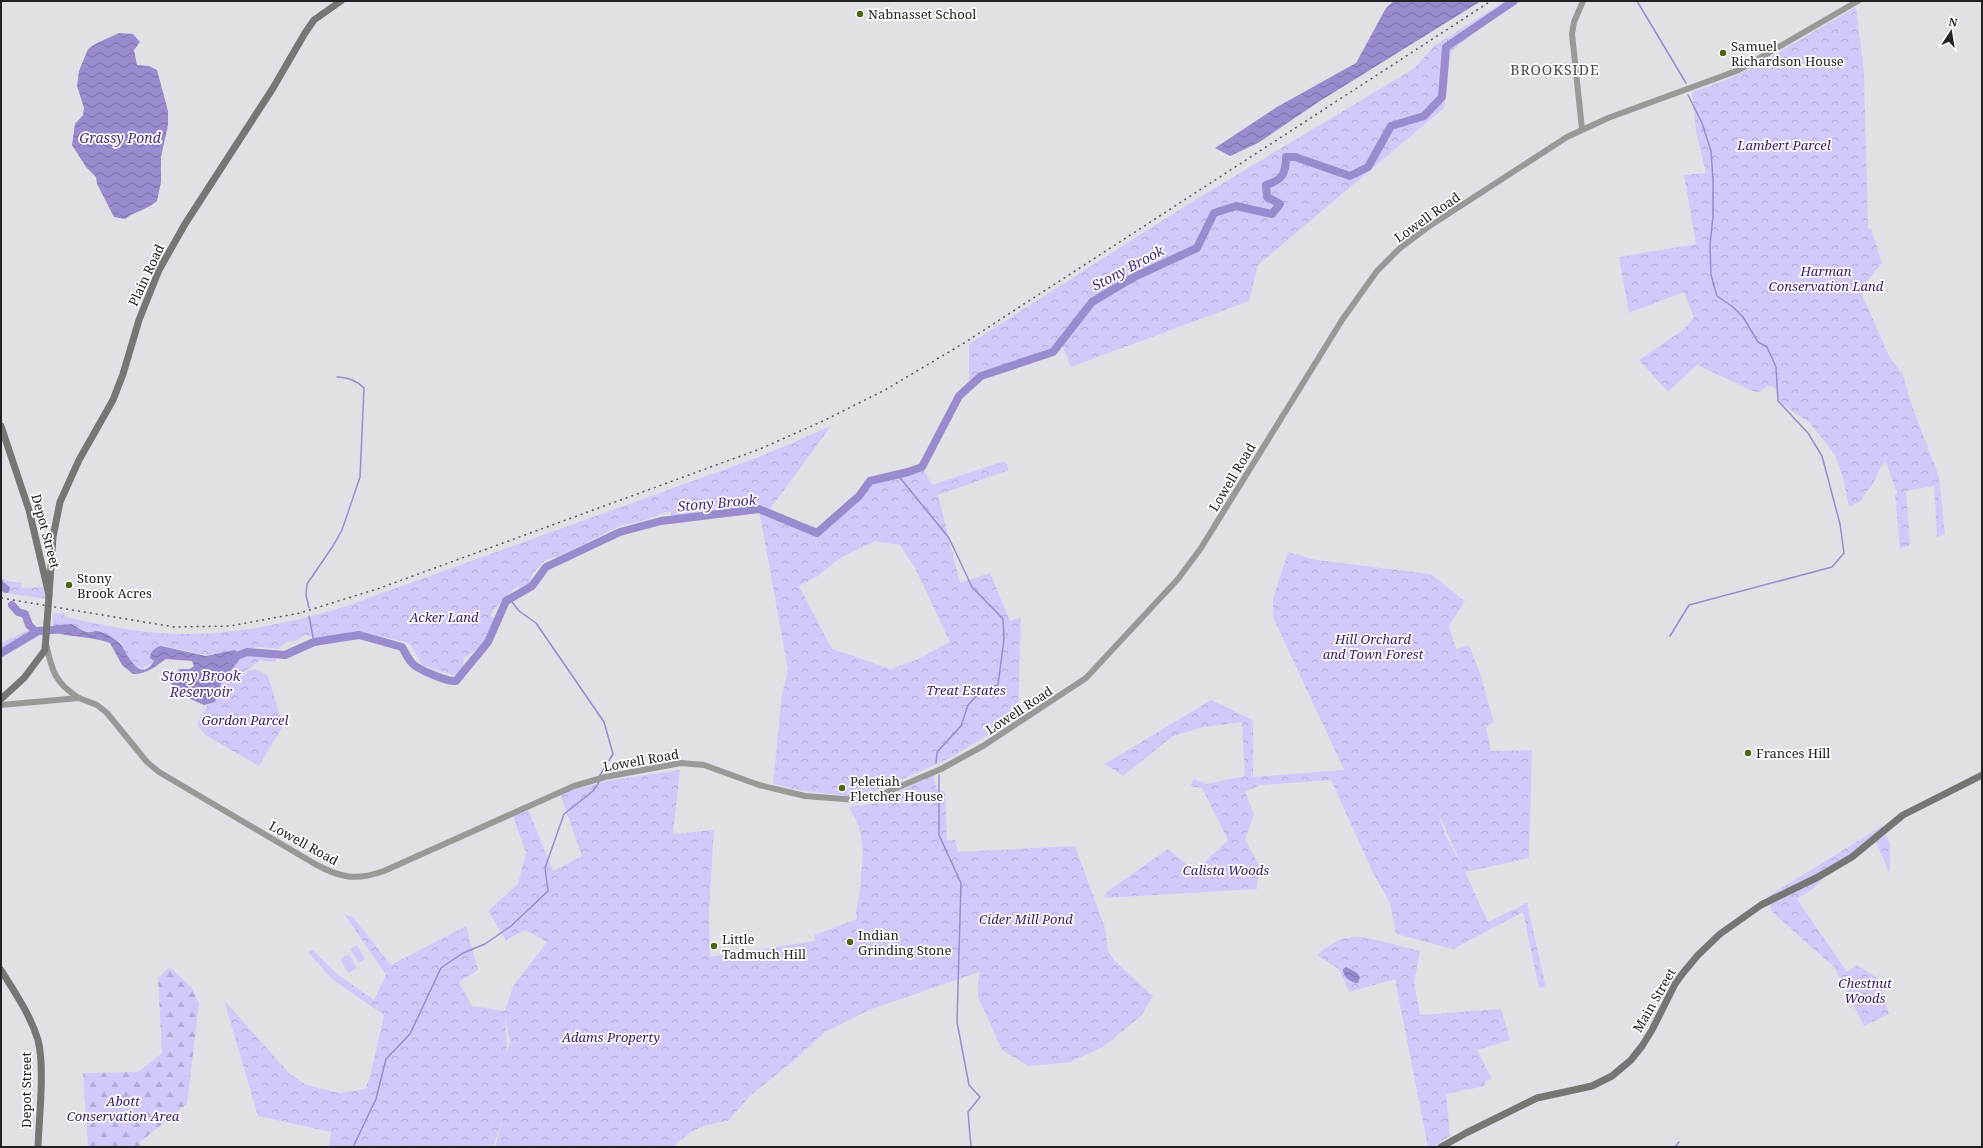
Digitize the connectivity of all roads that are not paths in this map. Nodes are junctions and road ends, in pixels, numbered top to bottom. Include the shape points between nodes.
1 (341, 1) edge
2 (1583, 1) edge
3 (1858, 1) edge
4 (1582, 130) junction
5 (1, 426) edge
6 (49, 595) junction
7 (47, 641) junction
8 (79, 698) junction
9 (1, 699) edge
10 (1, 705) edge
11 (1982, 775) edge
12 (1, 970) edge
13 (38, 1147) edge
14 (1441, 1147) edge

1 - 6 main road, Plain Road via 314,20 305,32 273,88 159,270 138,320 113,400 79,460 60,502 53,537
2 - 4 street via 1572,34
3 - 4 street, Lowell Road via 1739,70
4 - 8 street, Lowell Road via 1567,137 1428,227 1400,248 1381,267 1342,320 1190,563 1086,678 983,746 941,769 872,798 846,801 805,796 759,785 704,765 672,764 580,784 384,871 350,878 315,864 159,772 137,752 107,713 97,705
5 - 6 main road, Depot Street via 29,510
6 - 7 main road, Depot Street
7 - 8 street via 51,666 56,677
7 - 9 main road, Depot Street via 43,653 30,670
8 - 10 street, Lowell Road
11 - 14 main road, Main Street via 1903,815 1852,857 1761,905 1720,934 1674,984 1641,1047 1631,1060 1612,1076 1592,1086 1537,1098
12 - 13 main road, Depot Street via 31,1022 38,1041 41,1062

